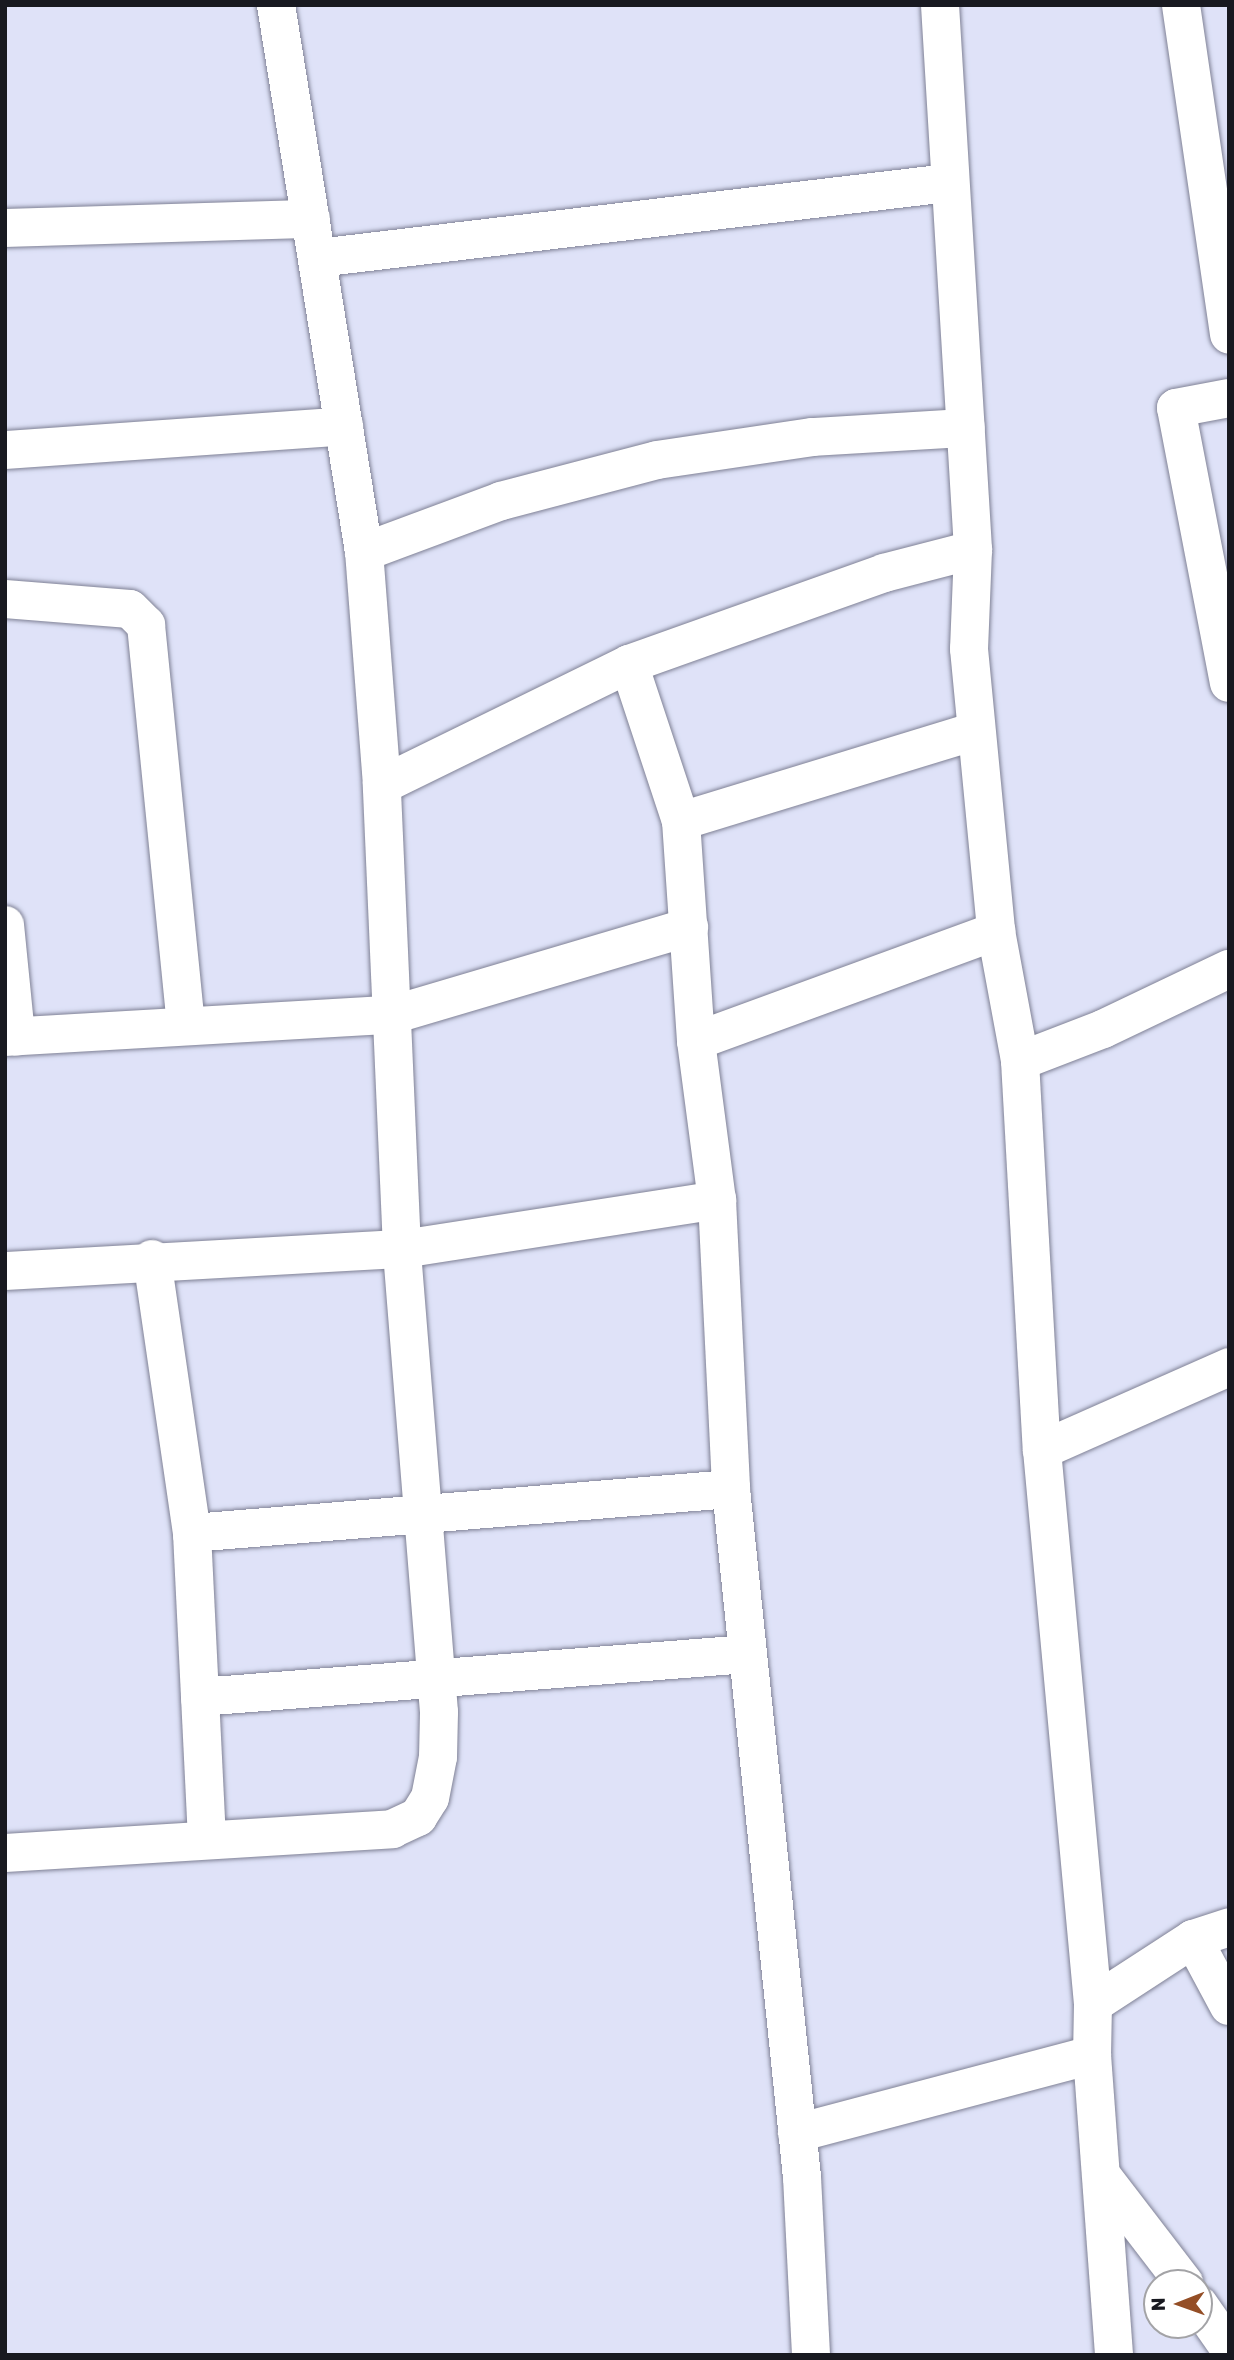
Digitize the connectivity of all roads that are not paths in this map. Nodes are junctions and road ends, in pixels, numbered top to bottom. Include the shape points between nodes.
1 (276, 5) edge
2 (940, 5) edge
3 (1181, 5) edge
4 (947, 183) junction
5 (311, 219) junction
6 (5, 228) edge
7 (317, 258) junction
8 (1229, 335) edge
9 (1229, 398) edge
10 (344, 426) junction
11 (966, 428) junction
12 (5, 450) edge
13 (973, 550) junction
14 (364, 552) junction
15 (5, 599) edge
16 (629, 664) junction
17 (1229, 683) edge
18 (976, 731) junction
19 (382, 785) junction
20 (681, 821) junction
21 (5, 925) edge
22 (689, 927) junction
23 (996, 931) junction
24 (1229, 969) edge
25 (392, 1015) junction
26 (186, 1024) junction
27 (11, 1037) edge
28 (696, 1041) junction
29 (1020, 1060) junction
30 (717, 1200) junction
31 (402, 1249) junction
32 (152, 1259) junction
33 (5, 1271) edge
34 (1229, 1367) edge
35 (1042, 1450) junction
36 (731, 1489) junction
37 (421, 1515) junction
38 (192, 1533) junction
39 (747, 1654) junction
40 (437, 1681) junction
41 (200, 1697) junction
42 (207, 1836) junction
43 (5, 1853) edge
44 (1229, 1927) edge
45 (1193, 1940) junction
46 (1093, 2004) junction
47 (1229, 2006) edge
48 (1092, 2055) junction
49 (797, 2133) junction
50 (1102, 2176) junction
51 (1173, 2269) edge
52 (1213, 2325) edge
53 (1229, 2348) edge
54 (811, 2355) edge
55 (1114, 2355) edge

1 - 5 street
2 - 4 street
3 - 8 street
4 - 7 street
4 - 11 street
5 - 6 street
5 - 7 street
7 - 10 street
9 - 17 street via 1176,408
10 - 12 street
10 - 14 street
11 - 13 street
11 - 14 street via 813,437 657,460 501,501
13 - 16 street via 884,573
13 - 18 street via 969,649
14 - 19 street
15 - 26 street via 130,609 146,625
16 - 19 street
16 - 20 street
18 - 20 street
18 - 23 street
19 - 25 street
20 - 22 street
21 - 27 street
22 - 25 street
22 - 28 street
23 - 28 street
23 - 29 street
24 - 29 street via 1103,1029
25 - 26 street
25 - 31 street
26 - 27 street
28 - 30 street
29 - 35 street
30 - 31 street
30 - 36 street
31 - 32 street
31 - 37 street
32 - 33 street
32 - 38 street
34 - 35 street
35 - 46 street
36 - 37 street
36 - 39 street
37 - 38 street
37 - 40 street
38 - 41 street
39 - 40 street
39 - 49 street
40 - 41 street
40 - 42 street via 438,1757 430,1798 418,1817 392,1829
41 - 42 street
42 - 43 street
44 - 45 street
45 - 46 street
45 - 47 street
46 - 48 street
48 - 49 street
48 - 50 street
49 - 54 street
50 - 51 street
50 - 55 street
52 - 53 street

